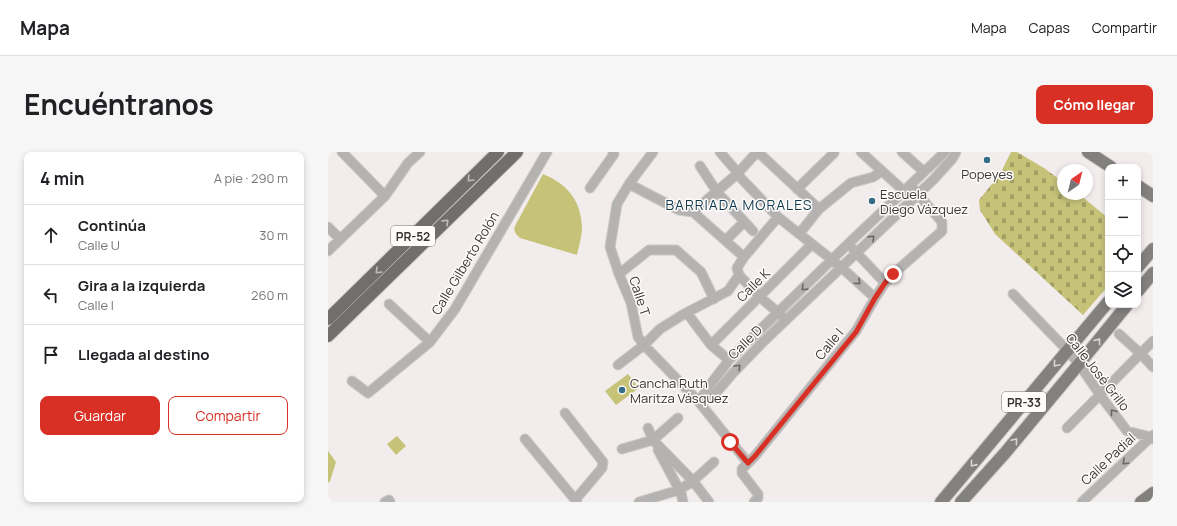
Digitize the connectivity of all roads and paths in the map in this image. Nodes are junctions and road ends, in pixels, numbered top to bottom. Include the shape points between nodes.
1 (342, 152) edge
2 (420, 152) edge
3 (498, 152) edge
4 (517, 152) edge
5 (524, 152) edge
6 (547, 152) edge
7 (613, 152) edge
8 (653, 152) edge
9 (720, 152) edge
10 (757, 152) edge
11 (861, 152) edge
12 (902, 152) edge
13 (945, 152) edge
14 (956, 152) edge
15 (1088, 152) edge
16 (834, 153) edge
17 (1106, 164) edge
18 (700, 166) dead end
19 (882, 171) junction
20 (924, 172) junction
21 (738, 174) junction
22 (494, 176) junction
23 (629, 184) junction
24 (590, 188) dead end
25 (907, 188) junction
26 (1141, 188) edge
27 (797, 189) junction
28 (717, 192) junction
29 (917, 194) junction
30 (384, 196) junction
31 (1153, 196) edge
32 (819, 209) junction
33 (693, 212) junction
34 (778, 217) junction
35 (744, 222) junction
36 (328, 226) edge
37 (752, 231) dead end
38 (799, 234) junction
39 (340, 239) junction
40 (726, 240) junction
41 (812, 244) junction
42 (848, 244) junction
43 (1153, 249) edge
44 (328, 251) edge
45 (856, 253) junction
46 (744, 257) junction
47 (832, 261) junction
48 (1141, 263) edge
49 (841, 267) junction
50 (1153, 273) edge
51 (619, 274) junction
52 (740, 275) junction
53 (885, 283) junction
54 (1141, 287) edge
55 (1013, 294) dead end
56 (760, 297) junction
57 (875, 298) junction
58 (714, 299) junction
59 (389, 304) dead end
60 (1105, 306) edge
61 (1124, 308) edge
62 (686, 313) junction
63 (778, 313) junction
64 (328, 319) edge
65 (786, 320) junction
66 (1119, 334) dead end
67 (328, 336) edge
68 (1153, 341) edge
69 (430, 342) junction
70 (644, 345) junction
71 (711, 345) junction
72 (1066, 351) junction
73 (1141, 354) junction
74 (729, 360) junction
75 (1079, 364) junction
76 (618, 365) dead end
77 (1153, 367) edge
78 (352, 381) dead end
79 (1100, 395) junction
80 (700, 402) junction
81 (565, 413) dead end
82 (678, 418) dead end
83 (648, 428) dead end
84 (1067, 428) dead end
85 (1152, 437) edge
86 (525, 440) dead end
87 (653, 440) junction
88 (622, 449) dead end
89 (714, 462) dead end
90 (748, 463) junction
91 (693, 481) junction
92 (679, 490) junction
93 (1153, 493) edge
94 (576, 501) edge
95 (1086, 501) edge
96 (639, 502) edge
97 (684, 502) edge
98 (709, 502) edge
99 (754, 502) edge
100 (941, 502) edge
101 (961, 502) edge
102 (1141, 502) edge

1 - 30 street
2 - 30 street via 408,163
3 -> 64 highway, PR-52
4 - 22 highway, PR-52
5 - 22 highway
6 - 69 street, Calle Gilberto Rolón via 455,309
7 - 24 street
8 - 23 street, Calle T
9 - 21 street
10 - 21 street
10 - 27 street
11 - 19 street, Calle I
12 - 20 street
13 - 20 street, Calle D
14 - 29 street, Calle D
15 - 17 main road
16 - 27 street
18 - 28 street
19 - 25 street, Calle I
19 - 32 street via 873,177 851,183
20 - 25 street, Calle D
21 - 28 street
21 - 34 street
67 -> 22 highway, PR-52
23 - 33 street via 679,210
23 - 51 street, Calle T via 617,204 610,247
25 - 29 street, Calle I
25 - 42 street, Calle D
26 - 31 main road
27 - 32 street
28 - 33 street
28 - 35 street
45 -> 29 street, Calle D
29 - 53 street, Calle I via 942,222 942,231
30 - 39 street
32 - 38 street
33 - 40 street
34 - 38 street
34 - 46 street
35 - 37 street
35 - 40 street
36 - 39 street
38 - 41 street
39 - 44 street
40 - 46 street
41 - 47 street
41 - 56 street, Calle K
42 - 45 street
42 - 47 street, Calle D
43 - 48 main road
45 - 49 street, Calle D
45 - 53 street
46 - 52 street via 737,268
47 - 49 street
47 -> 63 street, Calle D
49 -> 57 street
49 - 65 street, Calle D
50 - 54 main road
51 - 58 street via 649,250 676,250 701,272
51 - 70 street, Calle T via 631,303 638,337
52 - 56 street
52 - 58 street via 728,291
53 - 57 street, Calle I
55 - 72 street, Calle José Grillo
56 - 63 street
56 - 71 street, Calle K
57 - 90 street, Calle I via 856,332
58 - 62 street
59 - 69 street
60 - 72 main road, PR-33
75 -> 61 main road, PR-33
62 - 70 street via 660,329
62 - 71 street
63 - 65 street
63 - 74 street, Calle D
80 -> 65 street, Calle D via 715,394
66 - 73 street
68 - 73 street
69 - 78 street, Calle Gilberto Rolón via 368,393
70 - 76 street
70 - 80 street
71 - 74 street
72 - 75 street, Calle José Grillo
72 -> 100 main road, PR-33
73 - 77 street
73 - 79 street
74 - 80 street, Calle D via 707,388
75 - 79 street, Calle José Grillo
101 -> 75 main road, PR-33
79 - 84 street
85 -> 79 street, Calle José Grillo via 1127,431
80 - 90 street
81 - 94 street via 603,462 602,468
82 - 87 street
83 - 87 street
85 -> 95 street, Calle Padial
86 - 94 street
87 - 88 street
87 - 91 street
87 - 92 street
89 - 91 street
90 - 99 street via 742,469 742,473 758,494
91 - 92 street
91 - 98 street
92 - 96 street
92 - 97 street
93 - 102 main road

